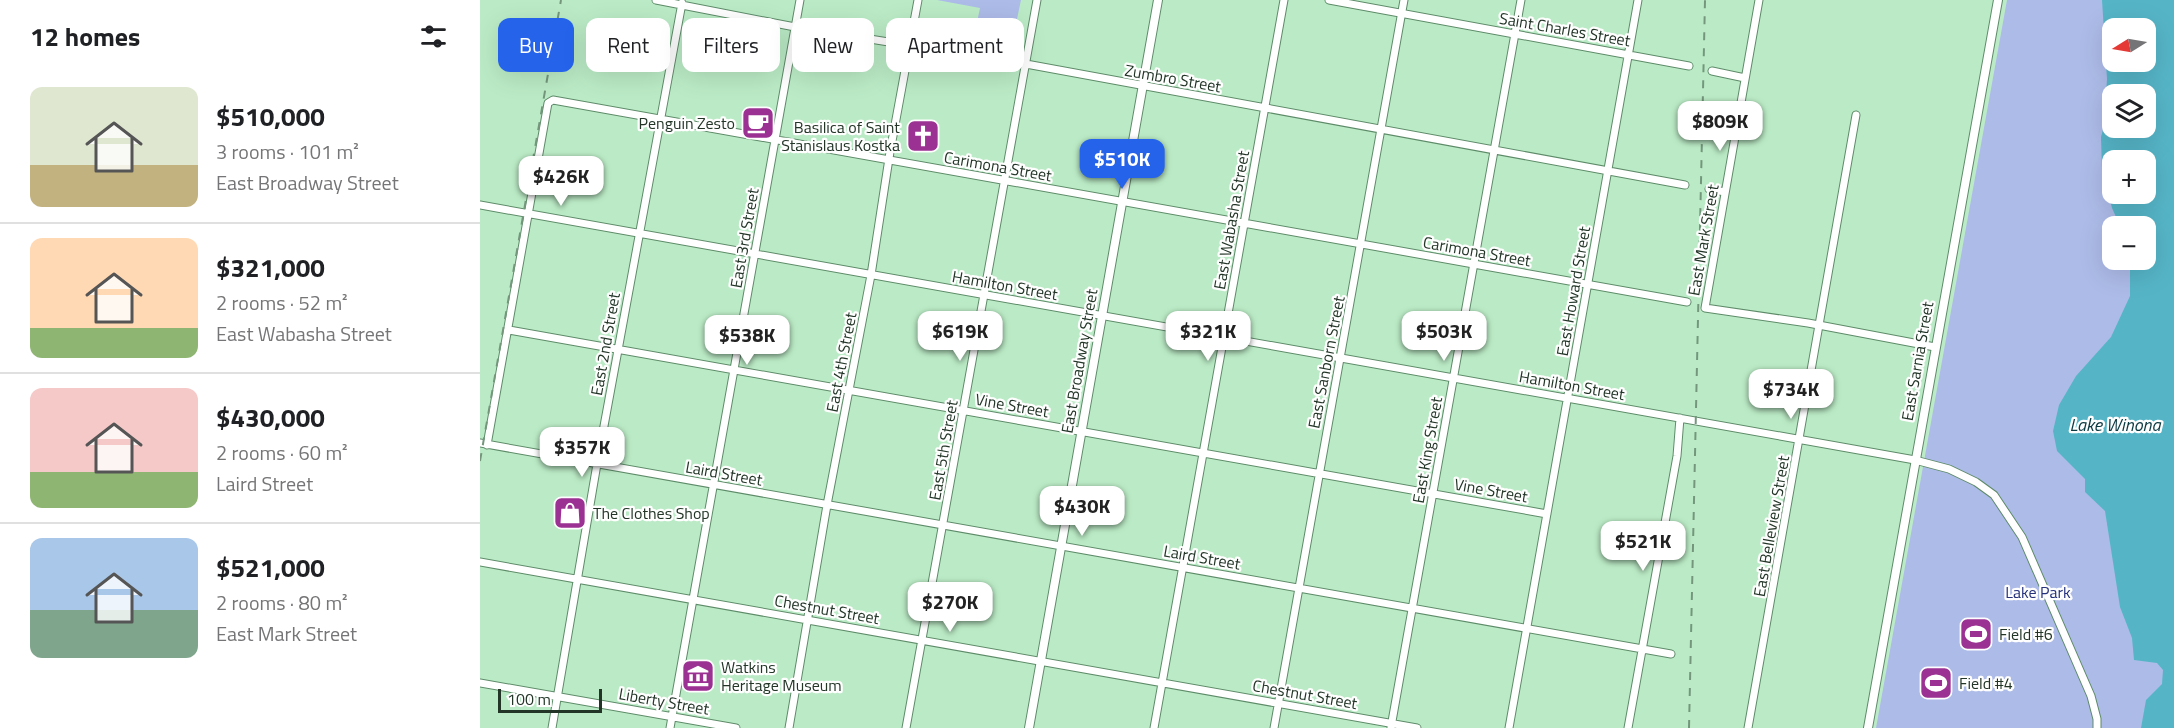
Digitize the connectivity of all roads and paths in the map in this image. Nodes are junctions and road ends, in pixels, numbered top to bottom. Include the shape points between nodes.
1 (656, 0) edge
2 (800, 0) edge
3 (918, 0) edge
4 (1037, 0) edge
5 (1158, 0) edge
6 (1284, 0) edge
7 (1329, 0) edge
8 (1404, 0) edge
9 (1521, 0) edge
10 (1638, 0) edge
11 (1759, 0) edge
12 (1998, 0) edge
13 (682, 2) edge
14 (1401, 12) junction
15 (797, 18) edge
16 (914, 18) edge
17 (792, 26) edge
18 (1515, 34) junction
19 (792, 44) edge
20 (1628, 54) junction
21 (1026, 64) junction
22 (1689, 66) dead end
23 (1712, 71) dead end
24 (905, 72) edge
25 (1745, 78) junction
26 (1143, 87) junction
27 (1264, 109) junction
28 (1856, 115) dead end
29 (660, 119) junction
30 (1382, 129) junction
31 (775, 141) junction
32 (1495, 150) junction
33 (890, 160) junction
34 (1608, 170) junction
35 (1005, 180) junction
36 (1685, 185) dead end
37 (1709, 189) dead end
38 (1725, 192) junction
39 (1122, 202) junction
40 (480, 205) edge
41 (528, 214) junction
42 (1244, 223) junction
43 (638, 233) junction
44 (1361, 245) junction
45 (754, 254) junction
46 (1474, 265) junction
47 (871, 275) junction
48 (1587, 285) junction
49 (984, 295) junction
50 (1687, 302) dead end
51 (1102, 316) junction
52 (1820, 325) junction
53 (509, 330) junction
54 (1225, 337) junction
55 (1935, 347) junction
56 (617, 350) junction
57 (1341, 358) junction
58 (734, 370) junction
59 (1454, 378) junction
60 (849, 390) junction
61 (1567, 398) junction
62 (963, 410) junction
63 (1680, 418) junction
64 (1082, 431) junction
65 (1800, 440) junction
66 (484, 444) edge
67 (1204, 453) junction
68 (1915, 460) junction
69 (597, 464) junction
70 (1318, 473) junction
71 (713, 485) junction
72 (1433, 494) junction
73 (827, 505) junction
74 (1547, 514) junction
75 (943, 525) junction
76 (1061, 546) junction
77 (480, 562) edge
78 (1182, 567) junction
79 (578, 579) junction
80 (1299, 588) junction
81 (693, 599) junction
82 (1412, 608) junction
83 (808, 620) junction
84 (1527, 628) junction
85 (921, 640) junction
86 (1641, 648) junction
87 (1671, 654) dead end
88 (1041, 661) junction
89 (480, 682) edge
90 (1163, 683) junction
91 (557, 696) junction
92 (1278, 704) junction
93 (672, 716) junction
94 (1391, 726) edge
95 (552, 728) edge
96 (670, 728) edge
97 (736, 728) edge
98 (789, 728) edge
99 (906, 728) edge
100 (1029, 728) edge
101 (1154, 728) edge
102 (1274, 728) edge
103 (1417, 728) edge
104 (1509, 728) edge
105 (1628, 728) edge
106 (1748, 728) edge
107 (1868, 728) edge
108 (2097, 728) edge

1 - 13 street, Zumbro Street
2 - 15 street, East 3rd Street
3 - 16 street, East 4th Street
4 - 21 street, East 5th Street
5 - 26 main road, East Broadway Street
6 - 27 street, East Wabasha Street
7 - 14 street, Saint Charles Street
8 - 14 street, East Sanborn Street
9 - 18 street, East King Street
10 - 20 street, East Howard Street
11 - 25 street, East Mark Street
12 - 55 main road, East Sarnia Street
13 - 17 street, Zumbro Street
13 - 29 street, East 2nd Street
14 - 18 street, Saint Charles Street
14 - 30 street, East Sanborn Street
18 - 20 street, Saint Charles Street
18 - 32 street, East King Street
19 - 31 street, East 3rd Street
20 - 22 street, Saint Charles Street
20 - 34 street, East Howard Street
21 - 26 street, Zumbro Street
21 - 35 street, East 5th Street
23 - 25 street
24 - 33 street, East 4th Street
25 - 38 street, East Mark Street
26 - 27 street, Zumbro Street
26 - 39 main road, East Broadway Street
27 - 30 street, Zumbro Street
27 - 42 street, East Wabasha Street
28 - 52 street, East Belleview Street
29 - 31 street, Carimona Street
29 - 41 street, Carimona Street via 553,100 548,104
29 - 43 street, East 2nd Street
30 - 32 street, Zumbro Street
30 - 44 street, East Sanborn Street
31 - 33 street, Carimona Street
31 - 45 street, East 3rd Street
32 - 34 street, Zumbro Street
32 - 46 street, East King Street
33 - 35 street, Carimona Street
33 - 47 street, East 4th Street
34 - 36 street, Zumbro Street
34 - 48 street, East Howard Street
35 - 39 street, Carimona Street
35 - 49 street, East 5th Street
37 - 38 street
38 - 52 street, East Mark Street via 1705,308
39 - 42 street, Carimona Street
39 - 51 main road, East Broadway Street
40 - 41 street, Hamilton Street
41 - 43 street, Hamilton Street
41 - 53 street
42 - 44 street, Carimona Street
42 - 54 street, East Wabasha Street
43 - 45 street, Hamilton Street
43 - 56 street, East 2nd Street
44 - 46 street, Carimona Street
44 - 57 street, East Sanborn Street
45 - 47 street, Hamilton Street
45 - 58 street, East 3rd Street
46 - 48 street, Carimona Street
46 - 59 street, East King Street
47 - 49 street, Hamilton Street
47 - 60 street, East 4th Street
48 - 50 street, Carimona Street
48 - 61 street, East Howard Street
49 - 51 street, Hamilton Street
49 - 62 street, East 5th Street
51 - 54 street, Hamilton Street
51 - 64 main road, East Broadway Street
52 - 55 street
52 - 65 street, East Belleview Street
53 - 56 street, Vine Street
53 - 66 street
54 - 57 street, Hamilton Street
54 - 67 street, East Wabasha Street
55 - 68 main road, East Sarnia Street
56 - 58 street, Vine Street
56 - 69 street, East 2nd Street
57 - 59 street, Hamilton Street
57 - 70 street, East Sanborn Street
58 - 60 street, Vine Street
58 - 71 street, East 3rd Street
59 - 61 street, Hamilton Street
59 - 72 street, East King Street
60 - 62 street, Vine Street
60 - 73 street, East 4th Street
61 - 63 street, Hamilton Street
61 - 74 street, East Howard Street
62 - 64 street, Vine Street
62 - 75 street, East 5th Street
63 - 65 street, Hamilton Street
63 - 86 street via 1677,456
64 - 67 street, Vine Street
64 - 76 main road, East Broadway Street
65 - 68 street, Hamilton Street
65 - 106 street, East Belleview Street
66 - 69 street, Laird Street
67 - 70 street, Vine Street
67 - 78 street, East Wabasha Street
68 - 107 main road, East Sarnia Street
68 - 108 street, Hamilton Street via 1949,469 1976,482 2002,505 2046,588 2091,696
69 - 71 street, Laird Street
69 - 79 street, East 2nd Street
70 - 72 street, Vine Street
70 - 80 street, East Sanborn Street
71 - 73 street, Laird Street
71 - 81 street, East 3rd Street
72 - 74 street, Vine Street
72 - 82 street, East King Street
73 - 75 street, Laird Street
73 - 83 street, East 4th Street
74 - 84 street, East Howard Street
75 - 76 street, Laird Street
75 - 85 street, East 5th Street
76 - 78 street, Laird Street
76 - 88 main road, East Broadway Street
77 - 79 street, Chestnut Street
78 - 80 street, Laird Street
78 - 90 street, East Wabasha Street
79 - 81 street, Chestnut Street
79 - 91 street, East 2nd Street
80 - 82 street, Laird Street
80 - 92 street, East Sanborn Street
81 - 83 street, Chestnut Street
81 - 93 street, East 3rd Street
82 - 84 street, Laird Street
82 - 94 street, East King Street
83 - 85 street, Chestnut Street
83 - 98 street, East 4th Street
84 - 86 street, Laird Street
84 - 104 street, East Howard Street
85 - 88 street, Chestnut Street
85 - 99 street, East 5th Street
86 - 87 street, Laird Street
86 - 105 street
88 - 90 street, Chestnut Street
88 - 100 main road, East Broadway Street
89 - 91 street, Liberty Street
90 - 92 street, Chestnut Street
90 - 101 street, East Wabasha Street
91 - 93 street, Liberty Street
91 - 95 street, East 2nd Street
92 - 94 street, Chestnut Street
92 - 102 street, East Sanborn Street
93 - 96 street, East 3rd Street
93 - 97 street, Liberty Street
94 - 103 street, Chestnut Street

